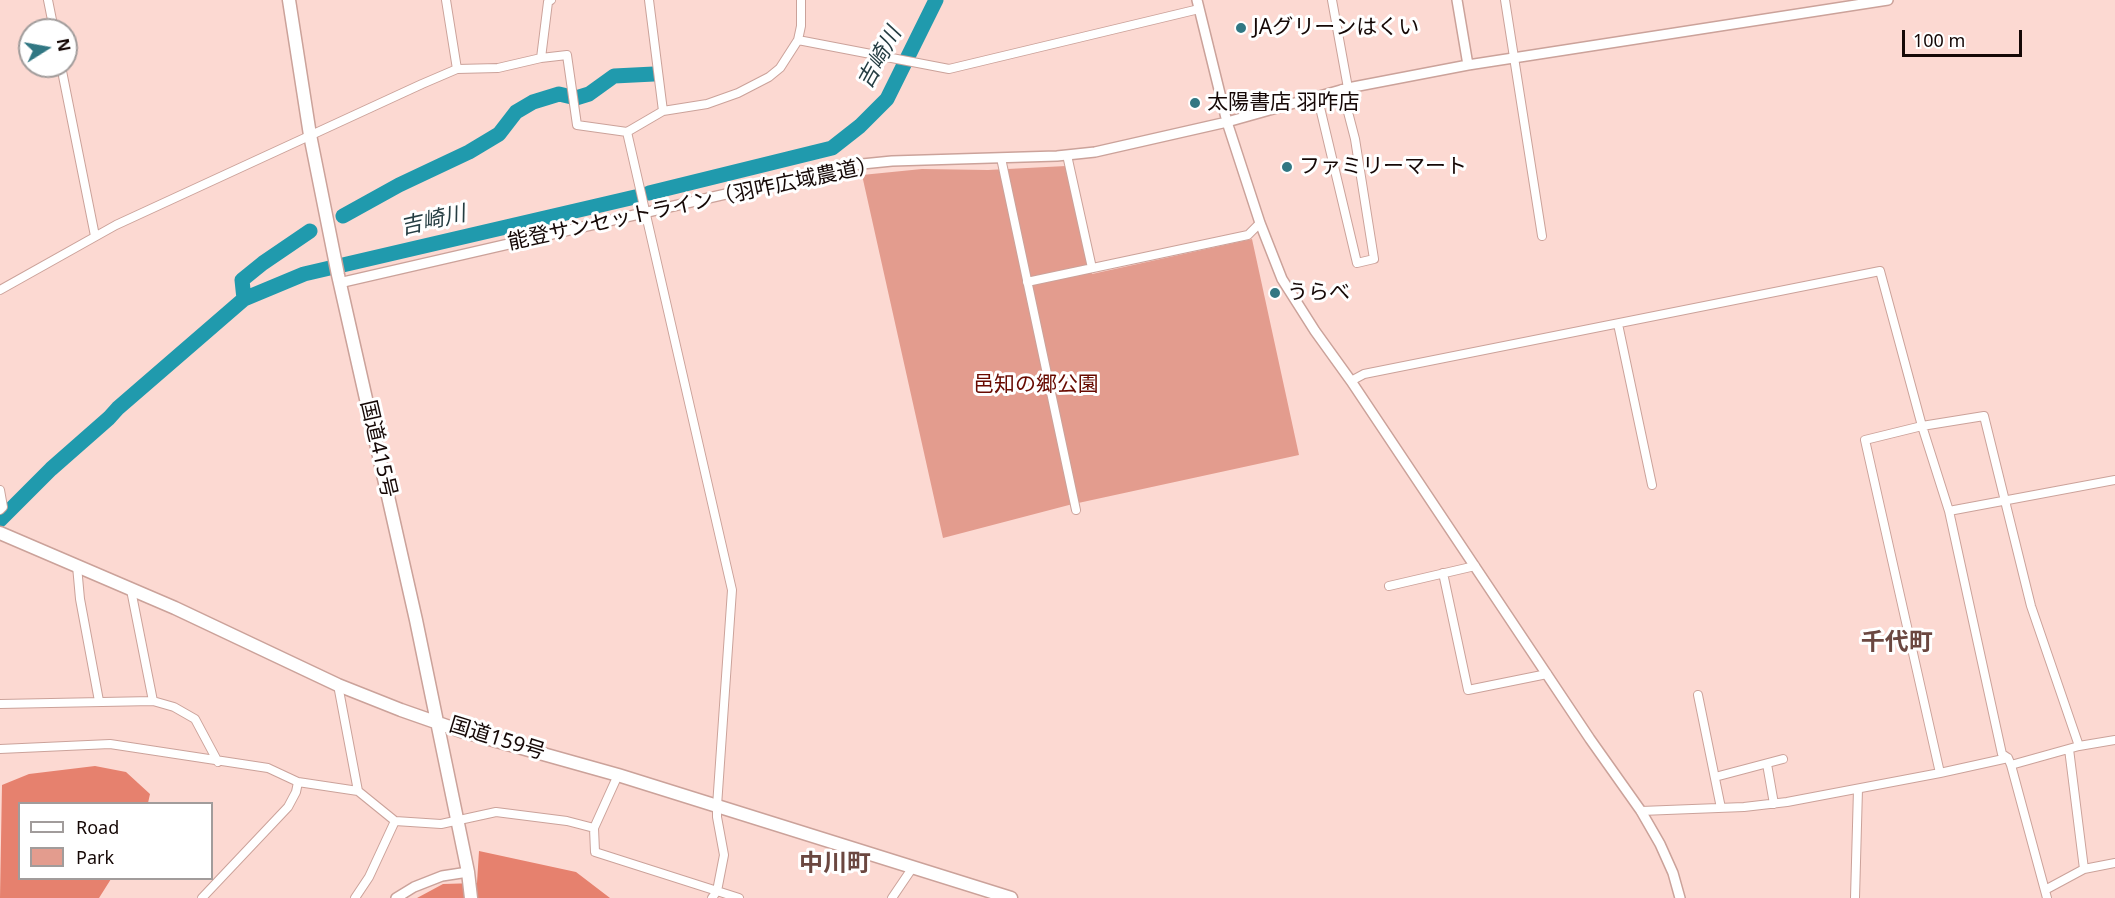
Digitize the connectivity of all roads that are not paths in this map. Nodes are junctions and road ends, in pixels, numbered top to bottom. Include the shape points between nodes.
1 (48, 0) edge
2 (289, 0) edge
3 (446, 0) edge
4 (551, 0) edge
5 (649, 0) edge
6 (801, 0) edge
7 (1332, 0) edge
8 (1457, 0) edge
9 (1505, 0) edge
10 (1888, 0) edge
11 (1198, 5) edge
12 (52, 18) edge
13 (798, 40) junction
14 (541, 58) junction
15 (1514, 59) junction
16 (1468, 65) junction
17 (456, 69) junction
18 (63, 78) edge
19 (1345, 89) junction
20 (1317, 95) junction
21 (663, 111) junction
22 (1227, 122) junction
23 (627, 132) junction
24 (310, 135) junction
25 (1067, 155) junction
26 (1001, 158) junction
27 (646, 213) junction
28 (1260, 223) junction
29 (95, 236) junction
30 (1542, 236) dead end
31 (1092, 268) junction
32 (338, 279) junction
33 (1027, 282) junction
34 (0, 290) edge
35 (1618, 324) junction
36 (1351, 381) junction
37 (1922, 426) junction
38 (2115, 480) edge
39 (1652, 485) dead end
40 (0, 490) edge
41 (2006, 502) junction
42 (0, 510) edge
43 (1076, 510) dead end
44 (1949, 512) junction
45 (0, 533) edge
46 (77, 566) junction
47 (1475, 566) junction
48 (1443, 573) junction
49 (1389, 586) dead end
50 (131, 590) junction
51 (1547, 674) junction
52 (338, 685) junction
53 (1698, 694) dead end
54 (99, 701) junction
55 (153, 701) junction
56 (0, 704) edge
57 (437, 721) junction
58 (2115, 740) edge
59 (2079, 746) junction
60 (0, 749) edge
61 (2069, 749) junction
62 (1783, 759) dead end
63 (218, 762) junction
64 (2010, 762) junction
65 (1767, 764) junction
66 (1940, 774) junction
67 (618, 775) junction
68 (1715, 777) junction
69 (298, 782) junction
70 (1858, 789) junction
71 (358, 791) junction
72 (1774, 804) junction
73 (717, 806) junction
74 (1721, 808) junction
75 (1641, 811) junction
76 (456, 820) junction
77 (395, 821) junction
78 (594, 828) junction
79 (2115, 863) edge
80 (913, 867) junction
81 (2084, 868) junction
82 (468, 872) junction
83 (715, 894) edge
84 (2046, 894) edge
85 (1006, 897) edge
86 (202, 898) edge
87 (355, 898) edge
88 (396, 898) edge
89 (471, 898) edge
90 (740, 898) edge
91 (892, 898) edge
92 (1680, 898) edge
93 (1855, 898) edge

1 - 12 street
2 - 24 highway, 国道415号
3 - 17 street
4 - 14 street
5 - 21 street
6 - 13 street
7 - 19 street
8 - 16 street
9 - 15 street
10 - 15 street, 能登サンセットライン（羽咋広域農道）
11 - 13 street via 949,69
11 - 22 street
13 - 21 street via 780,68 769,77 707,104
14 - 17 street via 498,68
14 - 23 street via 567,55 578,125
15 - 16 street, 能登サンセットライン（羽咋広域農道）
15 - 30 street
16 - 19 street, 能登サンセットライン（羽咋広域農道）
17 - 24 street
18 - 29 street
19 - 20 street, 能登サンセットライン（羽咋広域農道）
19 - 20 street via 1374,259 1357,263
20 - 22 street, 能登サンセットライン（羽咋広域農道）
21 - 23 street
22 - 25 street, 能登サンセットライン（羽咋広域農道）
22 - 28 street
23 - 27 street
24 - 29 street
24 - 32 highway, 国道415号
25 - 26 street, 能登サンセットライン（羽咋広域農道）
25 - 31 street
26 - 27 street, 能登サンセットライン（羽咋広域農道） via 892,160 852,165
26 - 33 street
27 - 32 street, 能登サンセットライン（羽咋広域農道）
27 - 73 street via 732,590
28 - 31 street via 1248,235
28 - 36 street via 1282,279
29 - 34 street
31 - 33 street
32 - 57 highway, 国道415号
33 - 43 street
35 - 36 street via 1364,374
35 - 37 street via 1880,271
35 - 39 street
36 - 47 street
37 - 41 street via 1984,416
37 - 44 street
37 - 66 street via 1865,440
38 - 41 street
40 - 42 street
41 - 44 street
41 - 59 street via 2031,606
44 - 64 street via 2002,754
45 - 46 highway, 国道159号
46 - 50 highway, 国道159号
46 - 54 street
47 - 48 street
47 - 51 street
48 - 49 street
48 - 51 street via 1468,690
50 - 52 highway, 国道159号
50 - 55 street
51 - 75 street
52 - 57 highway, 国道159号
52 - 71 street
53 - 68 street
54 - 55 street
54 - 56 street
55 - 63 street via 195,719
57 - 67 highway, 国道159号
57 - 76 highway, 国道415号
58 - 59 street
59 - 61 street
60 - 63 street via 110,744
61 - 64 street
61 - 81 street
62 - 65 street
63 - 69 street via 268,768
64 - 66 street
64 - 84 street
65 - 68 street
65 - 72 street
66 - 70 street
67 - 73 highway, 国道159号
67 - 78 street
68 - 74 street
69 - 71 street
69 - 86 street via 288,807
70 - 72 street
70 - 93 street
71 - 77 street
72 - 74 street
73 - 80 highway, 国道159号
73 - 83 street via 724,855
74 - 75 street
75 - 92 street via 1660,844
76 - 77 street via 441,824
76 - 78 street via 501,812
76 - 82 highway, 国道415号
77 - 87 street
78 - 83 street via 595,852
79 - 81 street
80 - 85 highway, 国道159号
80 - 91 street
81 - 84 street
82 - 88 street via 442,876
82 - 89 highway, 国道415号
83 - 90 street

